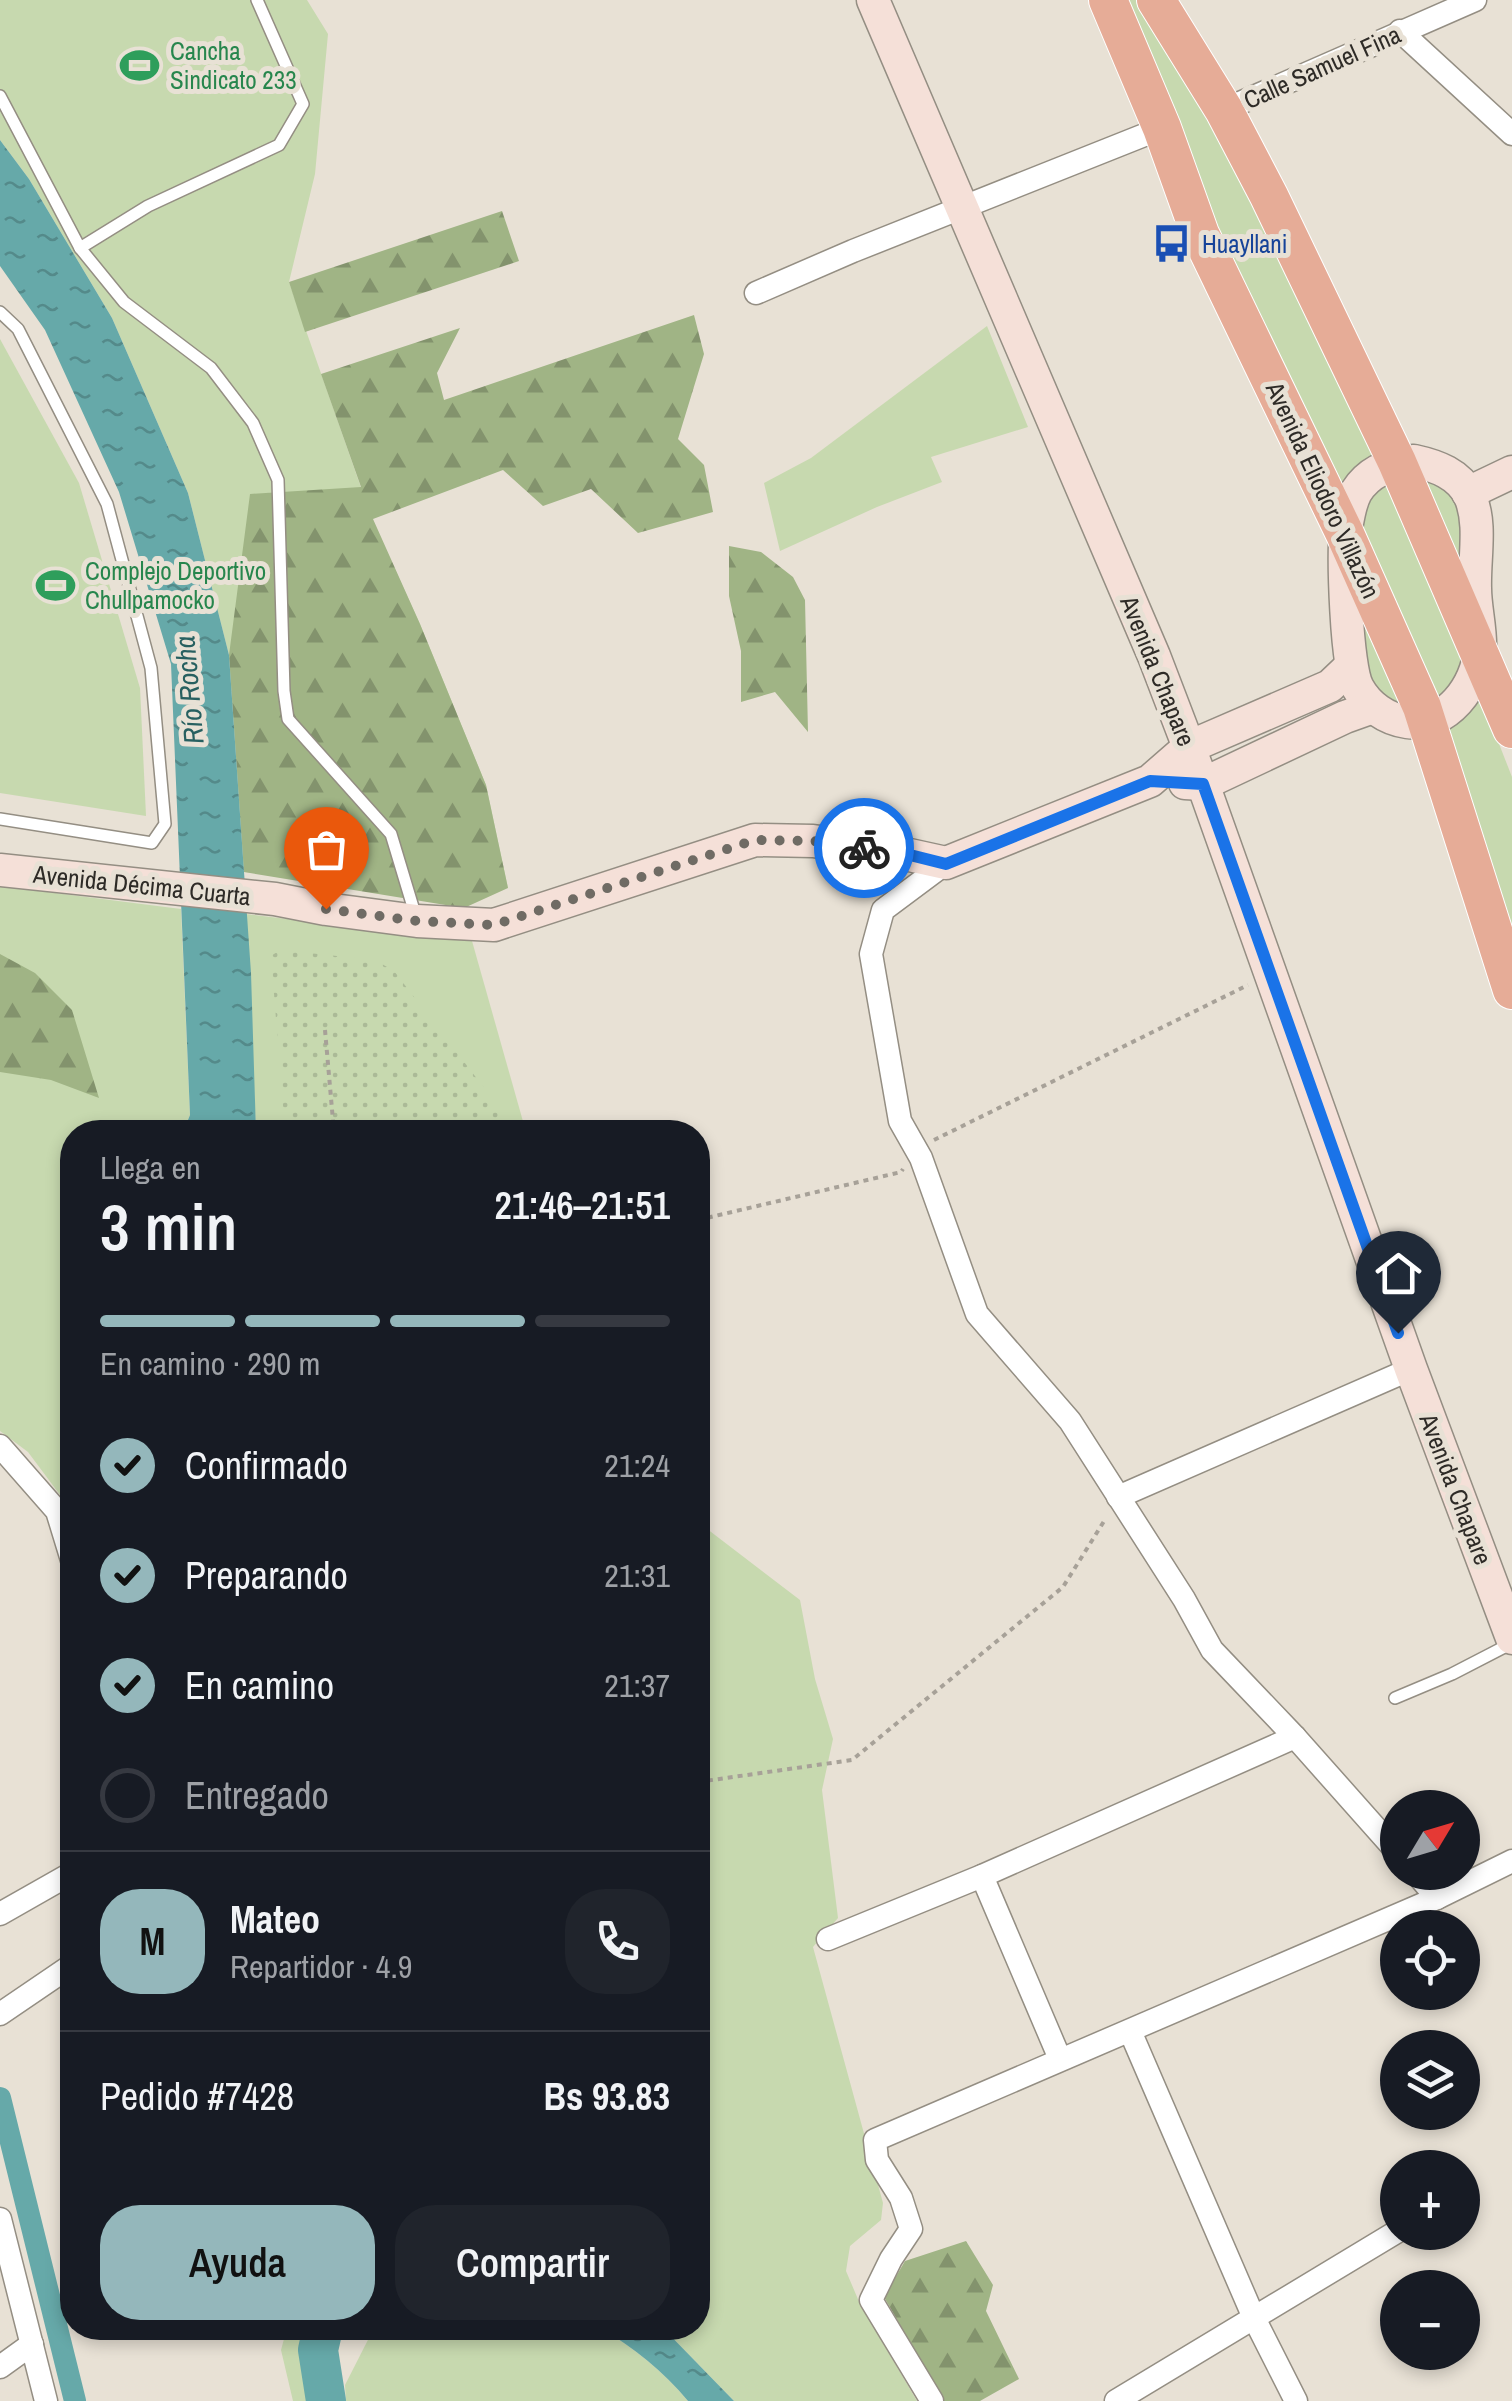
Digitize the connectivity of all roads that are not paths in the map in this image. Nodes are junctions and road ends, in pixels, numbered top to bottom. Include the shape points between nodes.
1 (257, 0) edge
2 (873, 0) edge
3 (1108, 0) edge
4 (1156, 0) edge
5 (1475, 0) edge
6 (1400, 31) junction
7 (0, 96) edge
8 (1224, 110) junction
9 (1162, 128) junction
10 (1512, 134) edge
11 (962, 209) junction
12 (80, 248) junction
13 (756, 293) dead end
14 (0, 312) edge
15 (1398, 462) junction
16 (1512, 472) edge
17 (1468, 493) junction
18 (1345, 534) junction
19 (1480, 649) junction
20 (1350, 667) junction
21 (1372, 708) junction
22 (1427, 720) junction
23 (1512, 729) edge
24 (1189, 748) junction
25 (1150, 781) junction
26 (1203, 784) junction
27 (0, 819) edge
28 (946, 864) junction
29 (0, 870) edge
30 (417, 921) junction
31 (1512, 990) edge
32 (1411, 1368) junction
33 (0, 1446) edge
34 (1118, 1497) junction
35 (60, 1522) edge
36 (1512, 1640) edge
37 (1394, 1698) dead end
38 (1294, 1737) junction
39 (1380, 1833) edge
40 (1512, 1861) edge
41 (982, 1876) junction
42 (60, 1880) edge
43 (1430, 1890) edge
44 (1437, 1898) junction
45 (0, 1914) edge
46 (828, 1939) dead end
47 (60, 1973) edge
48 (0, 2014) edge
49 (1130, 2031) junction
50 (1060, 2059) junction
51 (0, 2218) edge
52 (1380, 2243) edge
53 (1254, 2318) junction
54 (32, 2344) junction
55 (0, 2367) edge
56 (46, 2401) edge
57 (932, 2401) edge
58 (1116, 2401) edge
59 (1296, 2401) edge

1 - 12 lane via 303,104 279,145 148,206
2 - 11 main road, Avenida Chapare
3 - 9 highway, Avenida Eliodoro Villazón
4 - 8 highway
5 - 6 street, Calle Samuel Fina
6 - 8 street, Calle Samuel Fina
6 - 10 street
7 - 12 lane
8 - 15 highway
9 - 11 street
9 - 18 highway, Avenida Eliodoro Villazón via 1200,234
11 - 13 street
11 - 24 main road, Avenida Chapare
12 - 30 lane via 124,302 211,368 254,423 278,480 288,719 391,834
14 - 27 lane via 18,329 107,504 152,668 164,824 152,844
15 - 17 main road via 1434,465
15 - 18 main road via 1380,469 1355,494
15 - 19 highway
16 - 17 main road
17 - 19 main road via 1475,513
18 - 20 main road
18 - 22 highway, Avenida Eliodoro Villazón
19 - 22 main road via 1456,705
19 - 23 highway
20 - 21 main road
20 - 24 main road via 1330,686
21 - 22 main road via 1410,722
21 - 26 main road
22 - 31 highway, Avenida Eliodoro Villazón
24 - 25 main road
24 - 26 main road, Avenida Chapare
25 - 26 main road
25 - 28 main road
26 - 32 main road, Avenida Chapare
28 - 30 main road, Avenida Décima Cuarta via 813,841 755,840 494,925
28 - 34 street via 882,910 871,954 900,1121 921,1158 976,1314 1070,1421
29 - 30 main road, Avenida Décima Cuarta
32 - 34 street
32 - 36 main road, Avenida Chapare
33 - 35 street
34 - 38 street via 1212,1650
36 - 37 lane
38 - 39 street
38 - 41 street
40 - 44 street
41 - 46 street
41 - 50 street
42 - 45 street
43 - 44 street
44 - 49 street
47 - 48 street
49 - 50 street
49 - 53 street
50 - 57 street via 875,2140 877,2160 912,2229 871,2300
51 - 54 street
52 - 53 street
53 - 58 street
53 - 59 street
54 - 55 street
54 - 56 street

